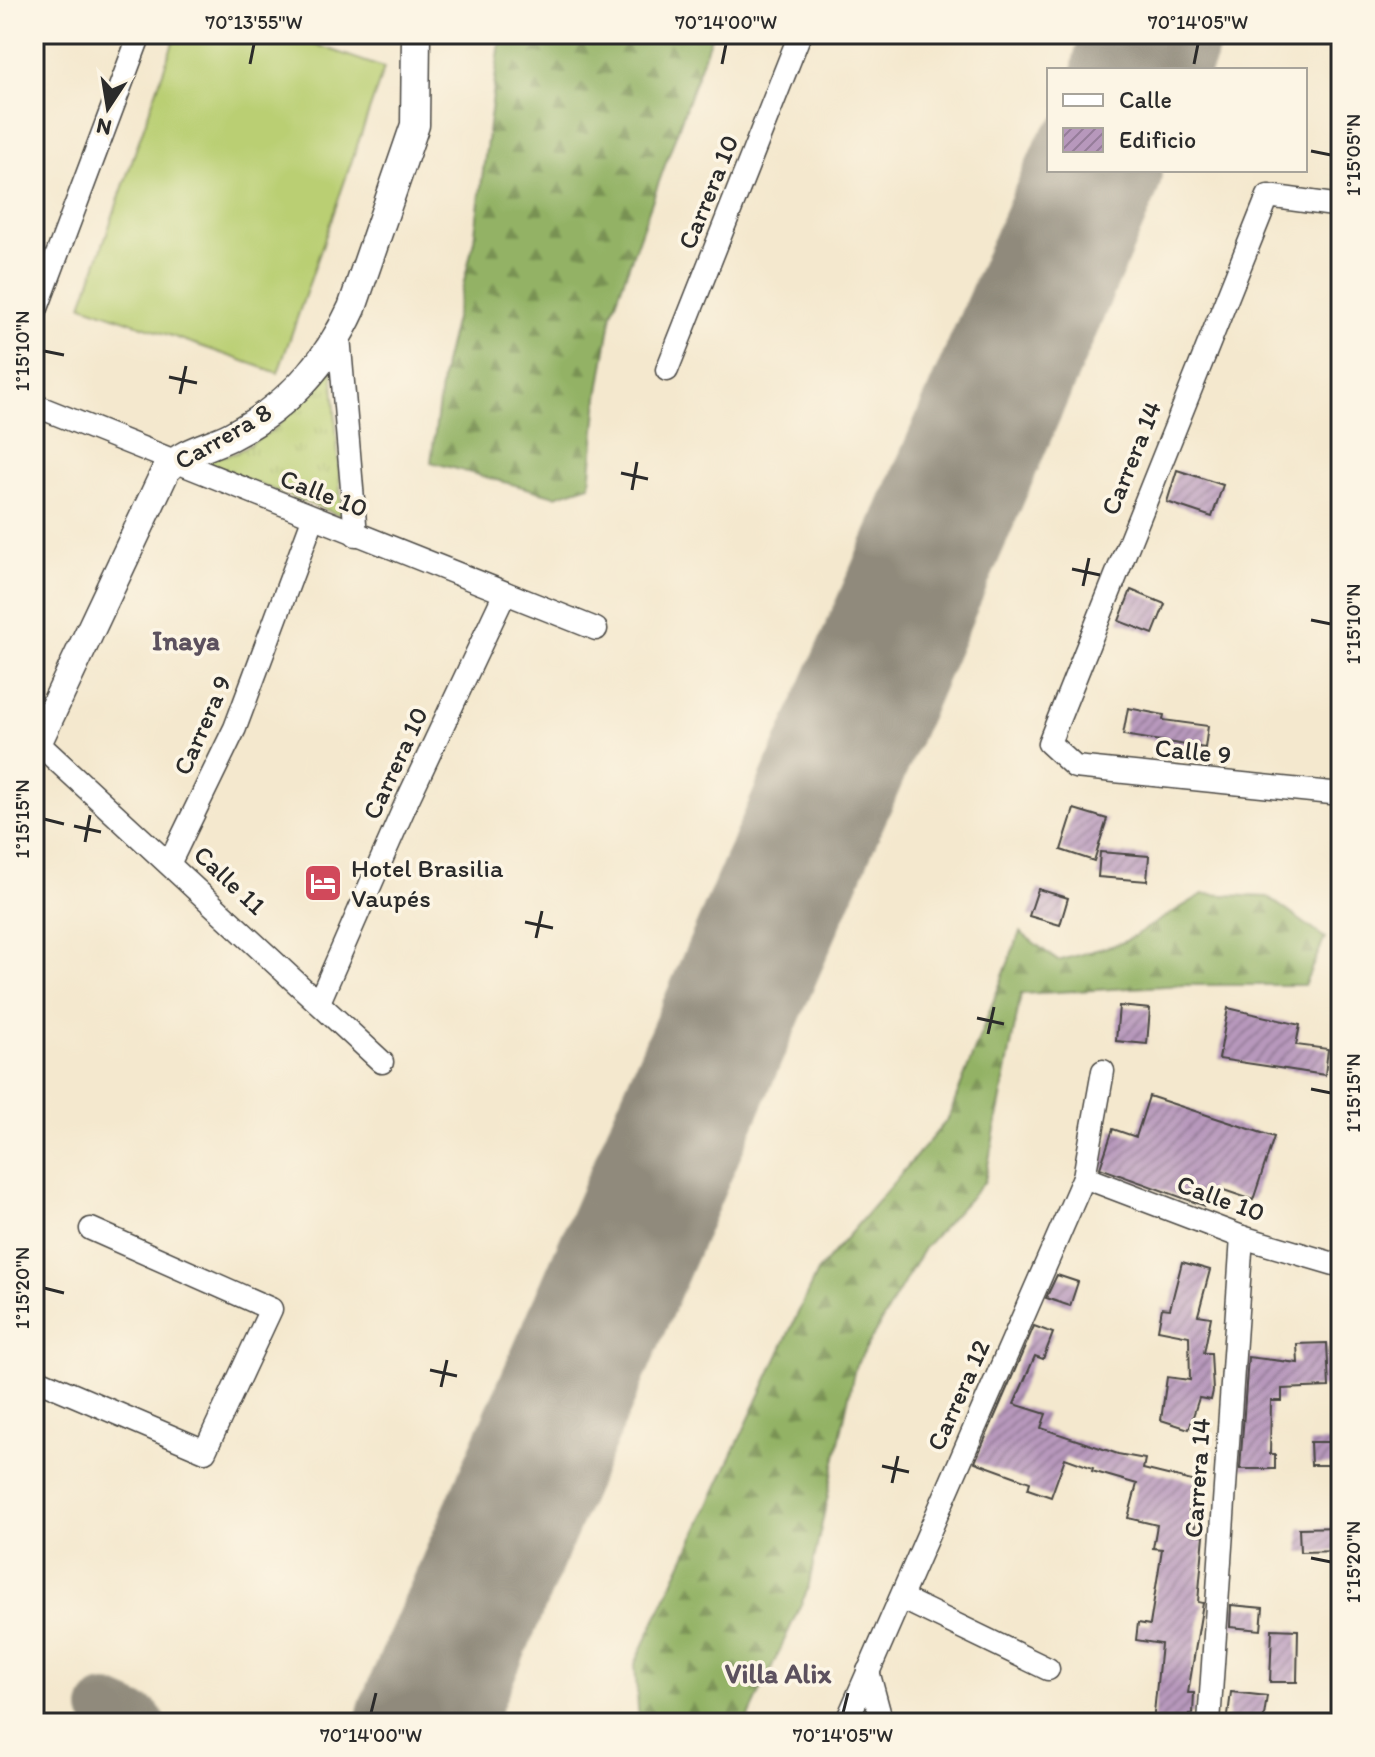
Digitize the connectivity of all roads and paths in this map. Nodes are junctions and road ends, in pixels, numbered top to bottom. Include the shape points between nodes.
1 (140, 34) edge
2 (416, 34) edge
3 (800, 34) edge
4 (1341, 206) edge
5 (34, 316) edge
6 (339, 336) junction
7 (667, 370) dead end
8 (34, 405) edge
9 (172, 463) junction
10 (313, 519) junction
11 (356, 535) junction
12 (505, 593) junction
13 (596, 629) dead end
14 (1049, 743) joint
15 (36, 746) edge
16 (1341, 794) edge
17 (170, 862) junction
18 (319, 1002) junction
19 (382, 1062) dead end
20 (1103, 1071) dead end
21 (1084, 1177) junction
22 (91, 1229) dead end
23 (1242, 1237) junction
24 (1341, 1266) edge
25 (34, 1378) edge
26 (901, 1598) junction
27 (1048, 1669) dead end
28 (868, 1671) junction
29 (846, 1723) edge
30 (882, 1723) edge
31 (1209, 1723) edge

1 - 5 street
2 - 6 street, Carrera 8 via 415,125
3 - 7 street, Carrera 10
4 - 14 street, Carrera 14 via 1268,196
6 - 9 street, Carrera 8 via 323,362 270,412
6 - 11 street
8 - 9 street, Calle 10
9 - 10 street, Calle 10
9 - 15 street, Carrera 8
10 - 11 street, Calle 10
10 - 17 street, Carrera 9 via 235,728
11 - 12 street, Calle 10
12 - 13 street, Calle 10
12 - 18 street, Carrera 10
14 - 16 street, Calle 9 via 1075,767
15 - 17 street, Calle 11
17 - 18 street, Calle 11
18 - 19 street, Calle 11
20 - 21 street, Carrera 12
21 - 23 street, Calle 10
21 - 26 street, Carrera 12
22 - 25 street via 271,1309 205,1451
23 - 24 street, Calle 10
23 - 31 street, Carrera 14
26 - 27 street
26 - 28 street, Carrera 12
28 - 29 street, Carrera 12
28 - 30 street

